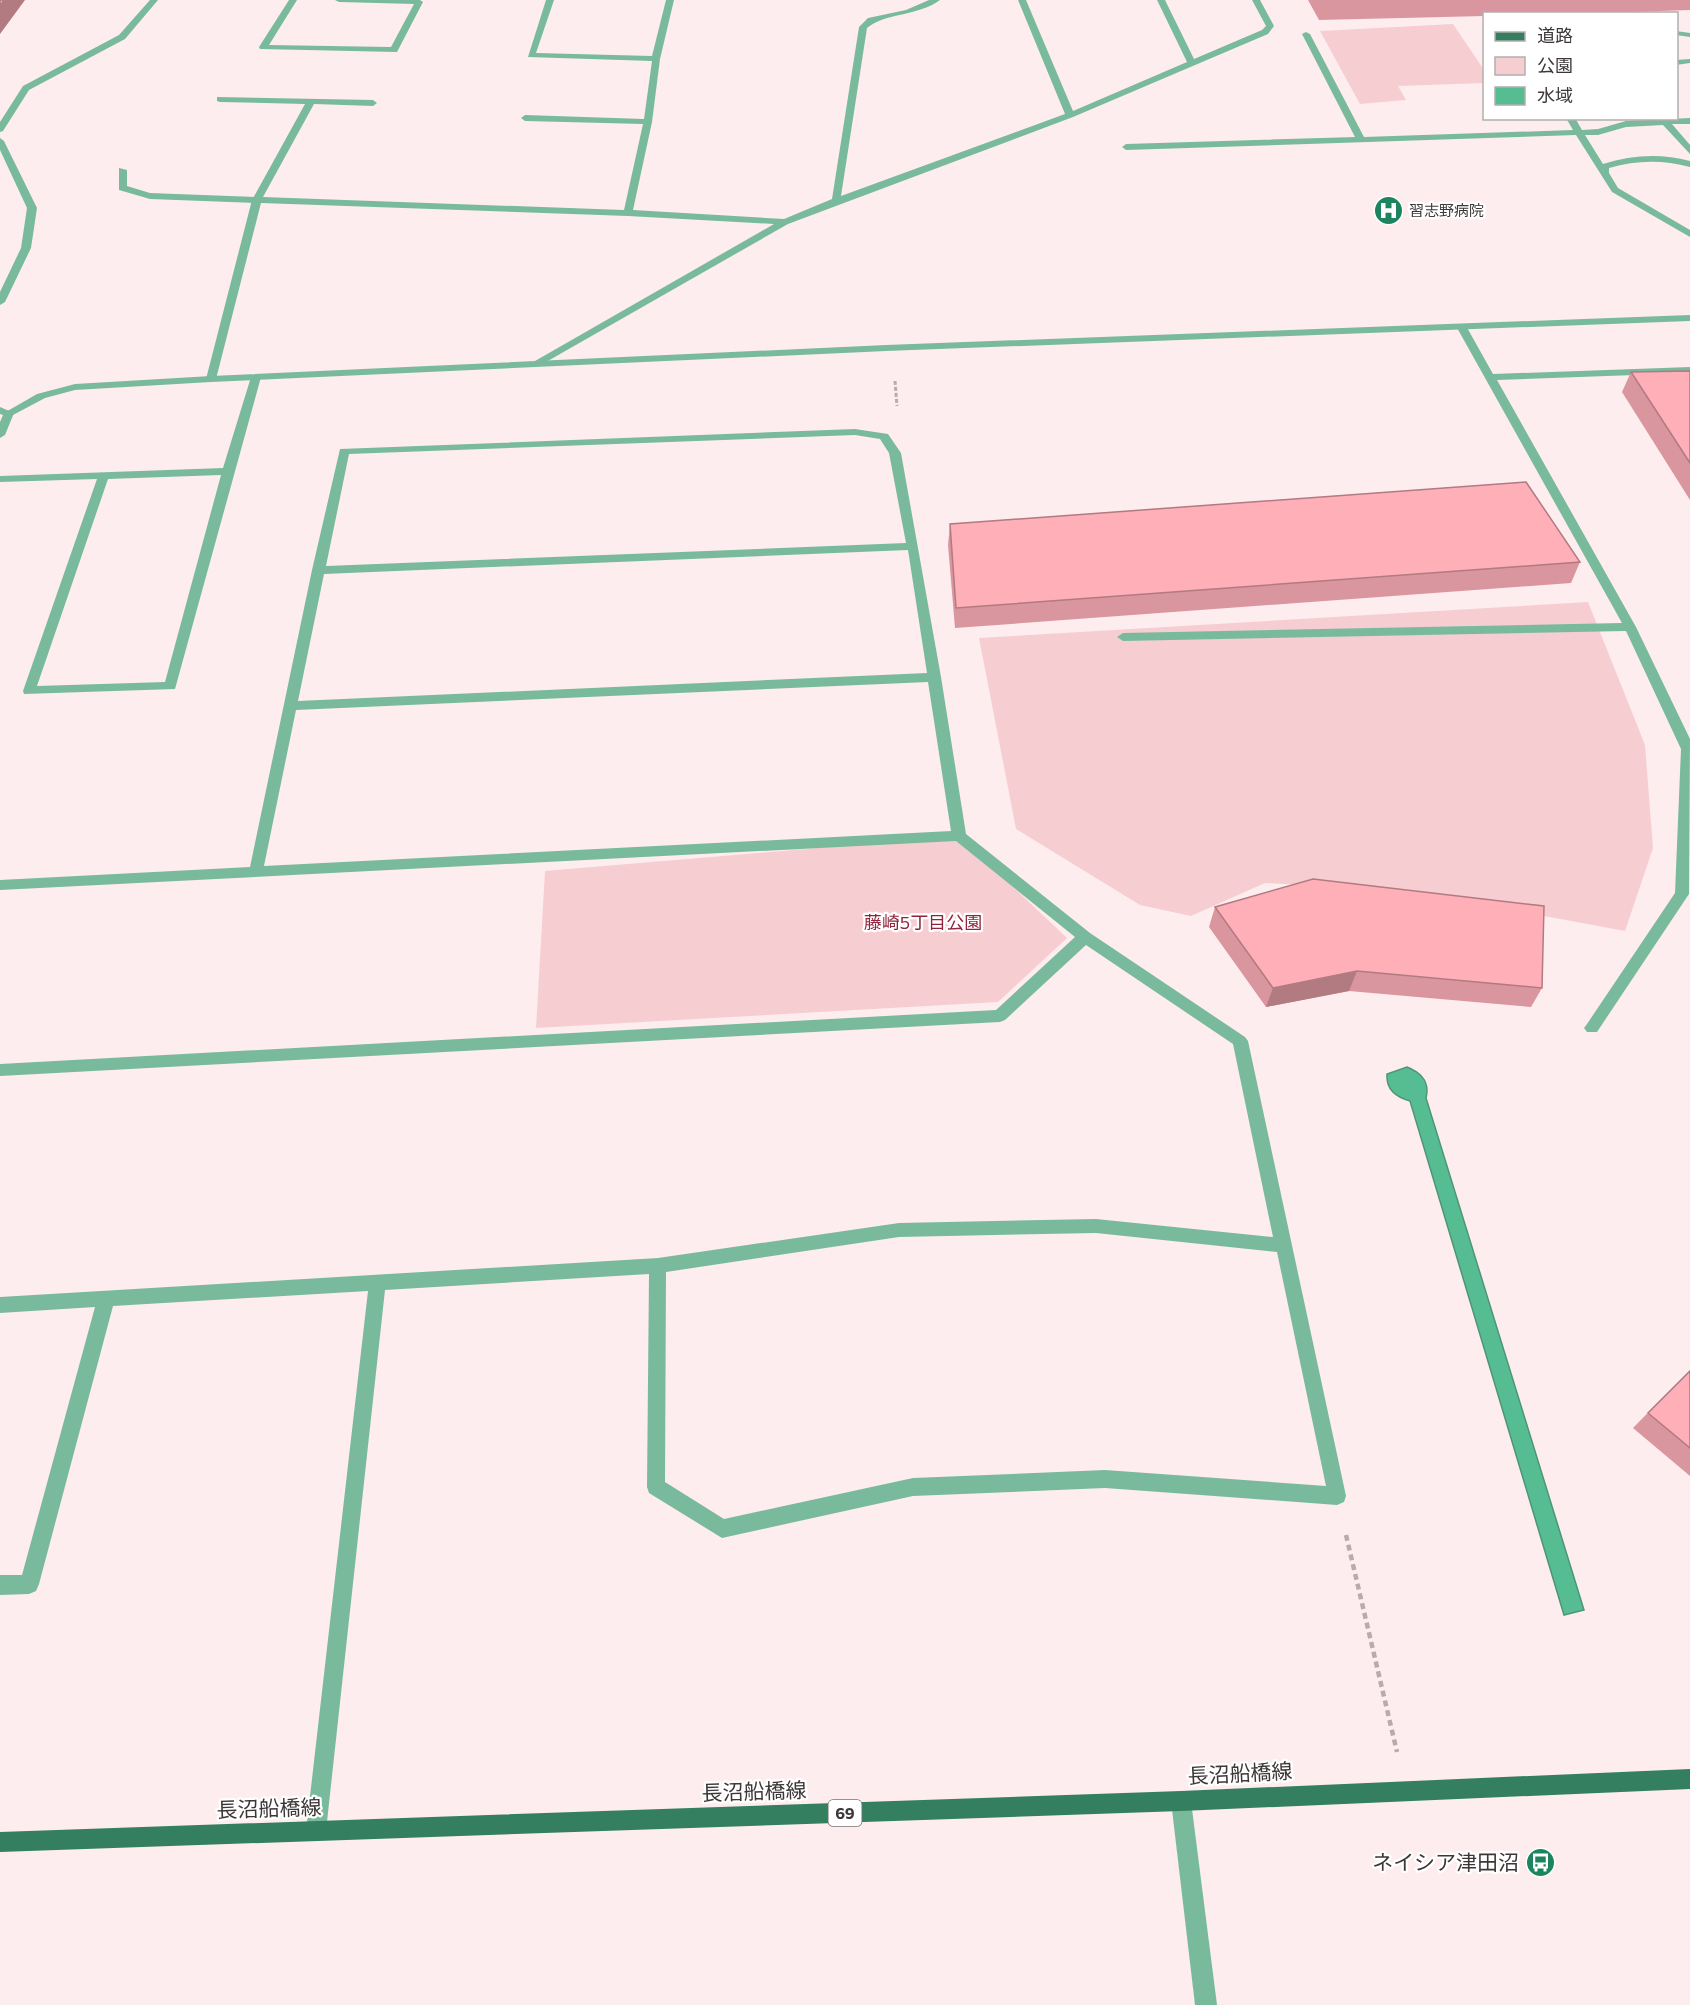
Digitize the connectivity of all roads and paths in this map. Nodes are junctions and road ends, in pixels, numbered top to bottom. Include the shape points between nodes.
1 (154, 0) edge
2 (292, 0) edge
3 (339, 0) edge
4 (350, 0) edge
5 (550, 0) edge
6 (670, 0) edge
7 (936, 0) edge
8 (1022, 0) edge
9 (1161, 0) edge
10 (1256, 0) edge
11 (1306, 34) dead end
12 (656, 59) junction
13 (1192, 64) junction
14 (220, 99) dead end
15 (311, 101) junction
16 (373, 103) dead end
17 (1070, 115) junction
18 (525, 118) dead end
19 (1571, 120) edge
20 (1663, 120) edge
21 (1690, 121) edge
22 (648, 122) junction
23 (0, 129) edge
24 (1579, 132) junction
25 (1360, 140) junction
26 (0, 141) edge
27 (1126, 147) dead end
28 (1690, 151) edge
29 (1690, 164) edge
30 (122, 170) dead end
31 (1604, 173) junction
32 (257, 200) junction
33 (836, 201) junction
34 (627, 213) junction
35 (785, 222) junction
36 (1690, 234) edge
37 (0, 302) edge
38 (1690, 318) edge
39 (1461, 326) junction
40 (886, 348) junction
41 (539, 363) junction
42 (1690, 370) edge
43 (256, 377) junction
44 (1489, 377) junction
45 (211, 379) junction
46 (5, 411) edge
47 (0, 435) edge
48 (884, 436) junction
49 (228, 471) junction
50 (104, 475) junction
51 (0, 479) edge
52 (913, 546) junction
53 (318, 570) junction
54 (1629, 627) junction
55 (1123, 637) dead end
56 (935, 677) junction
57 (291, 706) junction
58 (959, 836) junction
59 (256, 871) junction
60 (0, 885) edge
61 (1085, 937) junction
62 (1592, 1028) dead end
63 (0, 1070) edge
64 (1283, 1245) junction
65 (658, 1266) junction
66 (376, 1284) junction
67 (106, 1299) junction
68 (0, 1305) edge
69 (1337, 1496) junction
70 (0, 1585) edge
71 (1690, 1779) edge
72 (1406, 1791) junction
73 (1181, 1801) junction
74 (316, 1831) junction
75 (0, 1842) edge
76 (1206, 2005) edge

1 - 23 street via 122,38 26,88
2 - 4 street via 263,47 394,50 420,2
3 - 4 street
5 - 12 street via 531,55
6 - 12 street
7 - 33 street via 908,12 871,20 863,27
8 - 17 street
9 - 13 street
10 - 13 street via 1270,26 1265,32
11 - 25 street
12 - 22 street
13 - 17 street
14 - 15 street
15 - 16 street
15 - 32 street
17 - 33 street
18 - 22 street
19 - 24 street
20 - 21 street
20 - 24 street
20 - 28 street
22 - 34 street
24 - 25 street
24 - 31 street
25 - 27 street
26 - 37 street via 32,208 26,248
29 - 31 street via 1633,159 1605,166
30 - 32 street via 122,188 150,196
31 - 36 street via 1615,190
32 - 34 street
32 - 45 street
33 - 35 street
34 - 35 street
35 - 41 street
38 - 39 street
39 - 40 street
39 - 44 street
40 - 41 street
40 - 48 path via 894,373 898,418
41 - 43 street
42 - 44 street
43 - 45 street
43 - 49 street
44 - 54 street
45 - 46 street via 75,387
46 - 47 street
48 - 52 street via 895,453
48 - 53 street via 855,432 345,451
49 - 50 street
49 - 50 street via 170,686 29,691
50 - 51 street
52 - 53 street
52 - 56 street
53 - 57 street
54 - 55 street
54 - 62 street via 1688,749 1682,894
56 - 57 street
56 - 58 street
57 - 59 street
58 - 59 street
58 - 61 street
59 - 60 street
61 - 63 street via 1000,1016
61 - 64 street via 1240,1041
64 - 65 street via 1096,1227 899,1230
64 - 69 street
65 - 66 street
65 - 69 street via 656,1487 722,1529 913,1487 1105,1479
66 - 67 street
66 - 74 street
67 - 68 street
67 - 70 street via 29,1584
69 - 72 path
71 - 72 main road, 長沼船橋線 / 69
72 - 73 main road, 長沼船橋線 / 69
73 - 74 main road, 長沼船橋線 / 69
73 - 76 street
74 - 75 main road, 長沼船橋線 / 69

